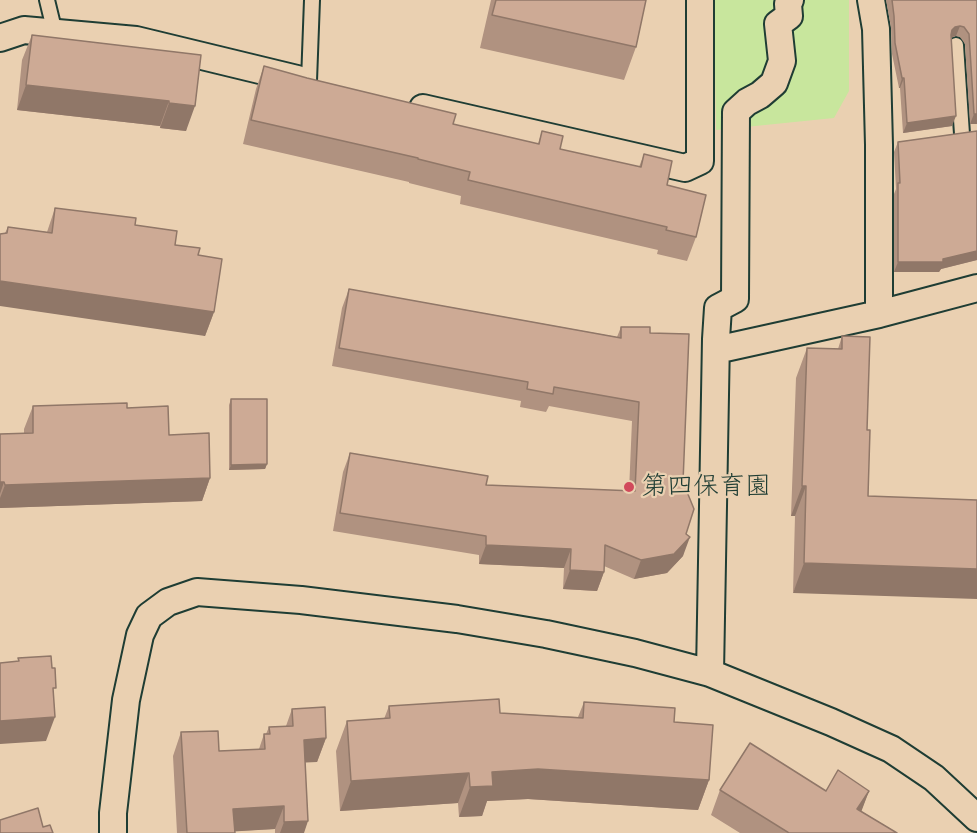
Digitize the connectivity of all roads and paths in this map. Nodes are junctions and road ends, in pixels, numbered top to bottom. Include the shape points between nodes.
1 (47, 0) edge
2 (312, 0) edge
3 (700, 0) edge
4 (770, 0) edge
5 (790, 0) edge
6 (871, 0) edge
7 (778, 24) junction
8 (55, 33) junction
9 (0, 38) edge
10 (956, 45) dead end
11 (320, 84) joint
12 (400, 102) edge
13 (977, 132) edge
14 (977, 288) edge
15 (879, 314) junction
16 (716, 350) junction
17 (710, 673) junction
18 (977, 818) edge
19 (113, 833) edge

1 - 8 lane
2 - 11 lane
3 - 12 street via 700,161 685,168
4 - 7 street via 775,3
5 - 7 street via 789,16
6 - 15 street via 885,144
7 - 16 street via 782,61 774,83 736,112 735,299 718,308
8 - 9 street via 24,30
8 - 11 street via 136,40
10 - 13 lane via 956,135
14 - 15 street
15 - 16 street
16 - 17 street
17 - 18 street via 891,749 934,778
17 - 19 street via 546,634 457,619 197,592 168,602 149,616 140,635 126,700

